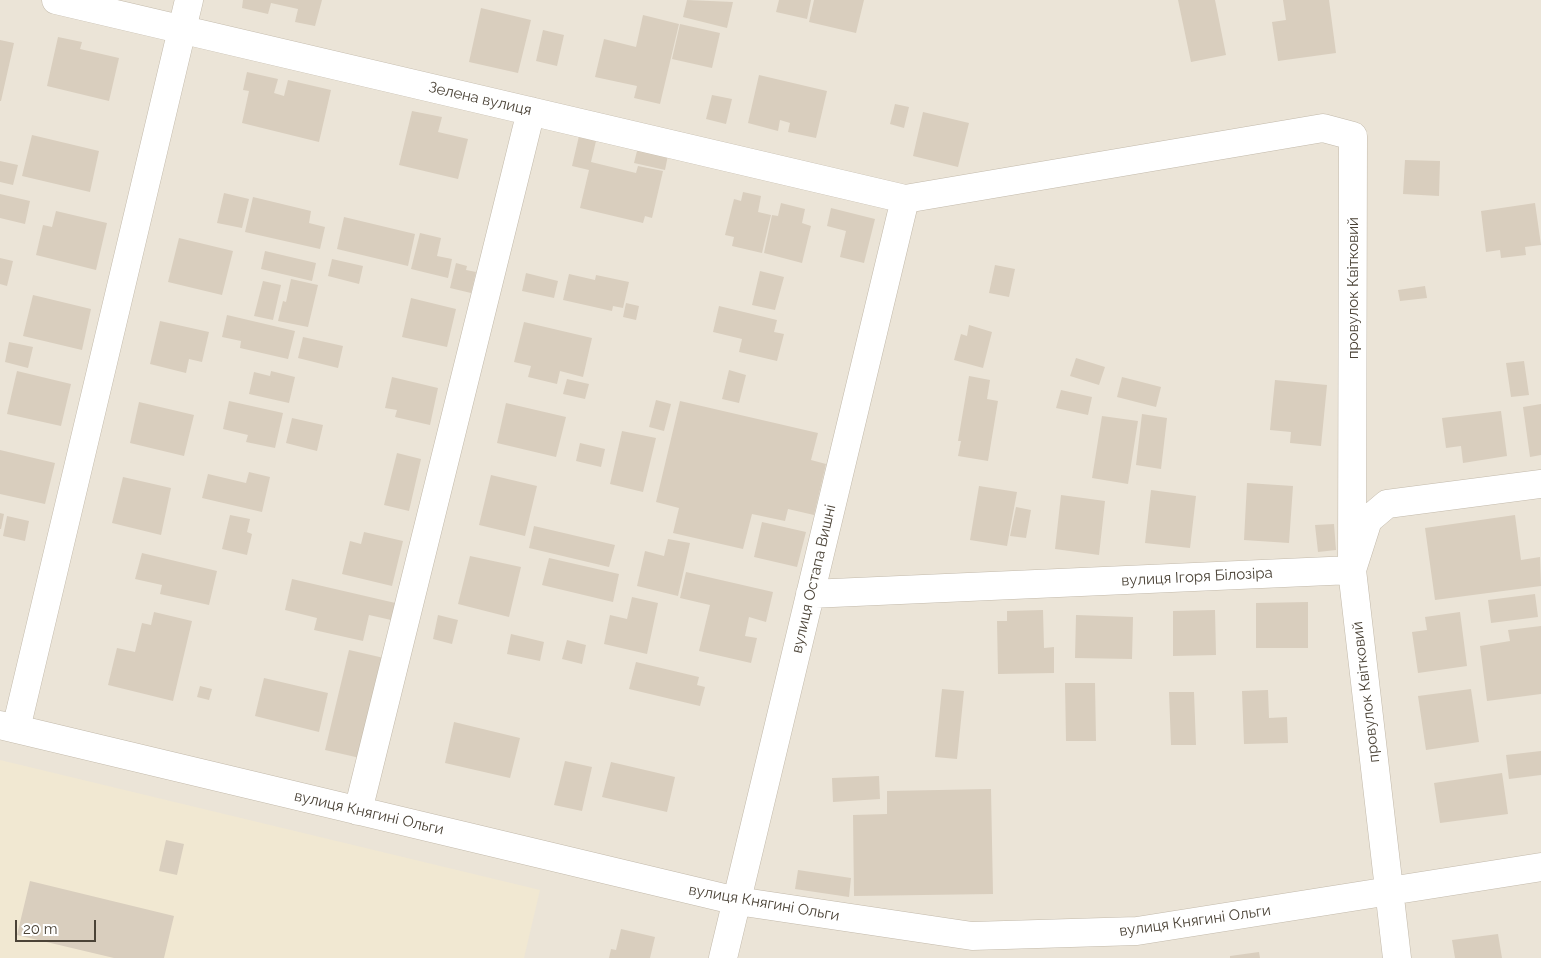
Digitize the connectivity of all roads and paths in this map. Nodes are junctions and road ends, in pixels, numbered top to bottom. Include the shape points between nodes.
1 (56, 0) edge
2 (189, 0) edge
3 (182, 30) junction
4 (531, 111) junction
5 (905, 199) junction
6 (1541, 484) edge
7 (1352, 570) junction
8 (810, 594) junction
9 (8, 727) edge
10 (358, 811) junction
11 (1541, 867) edge
12 (1389, 893) junction
13 (737, 901) junction
14 (723, 958) edge
15 (1397, 958) edge

1 - 3 street, Зелена вулиця
2 - 3 street
3 - 4 street, Зелена вулиця
3 - 9 street
4 - 5 street, Зелена вулиця
4 - 10 street
5 - 7 street, провулок Квітковий via 1323,128 1353,136
5 - 8 street, вулиця Остапа Вишні
6 - 7 street via 1387,504 1368,520
7 - 8 street, вулиця Ігоря Білозіра
7 - 12 street, провулок Квітковий
8 - 13 street, вулиця Остапа Вишні
9 - 10 street, вулиця Княгині Ольги
10 - 13 street, вулиця Княгині Ольги
11 - 12 street, вулиця Княгині Ольги
12 - 13 street, вулиця Княгині Ольги via 1137,931 972,936
12 - 15 street, провулок Квітковий
13 - 14 street, вулиця Остапа Вишні

